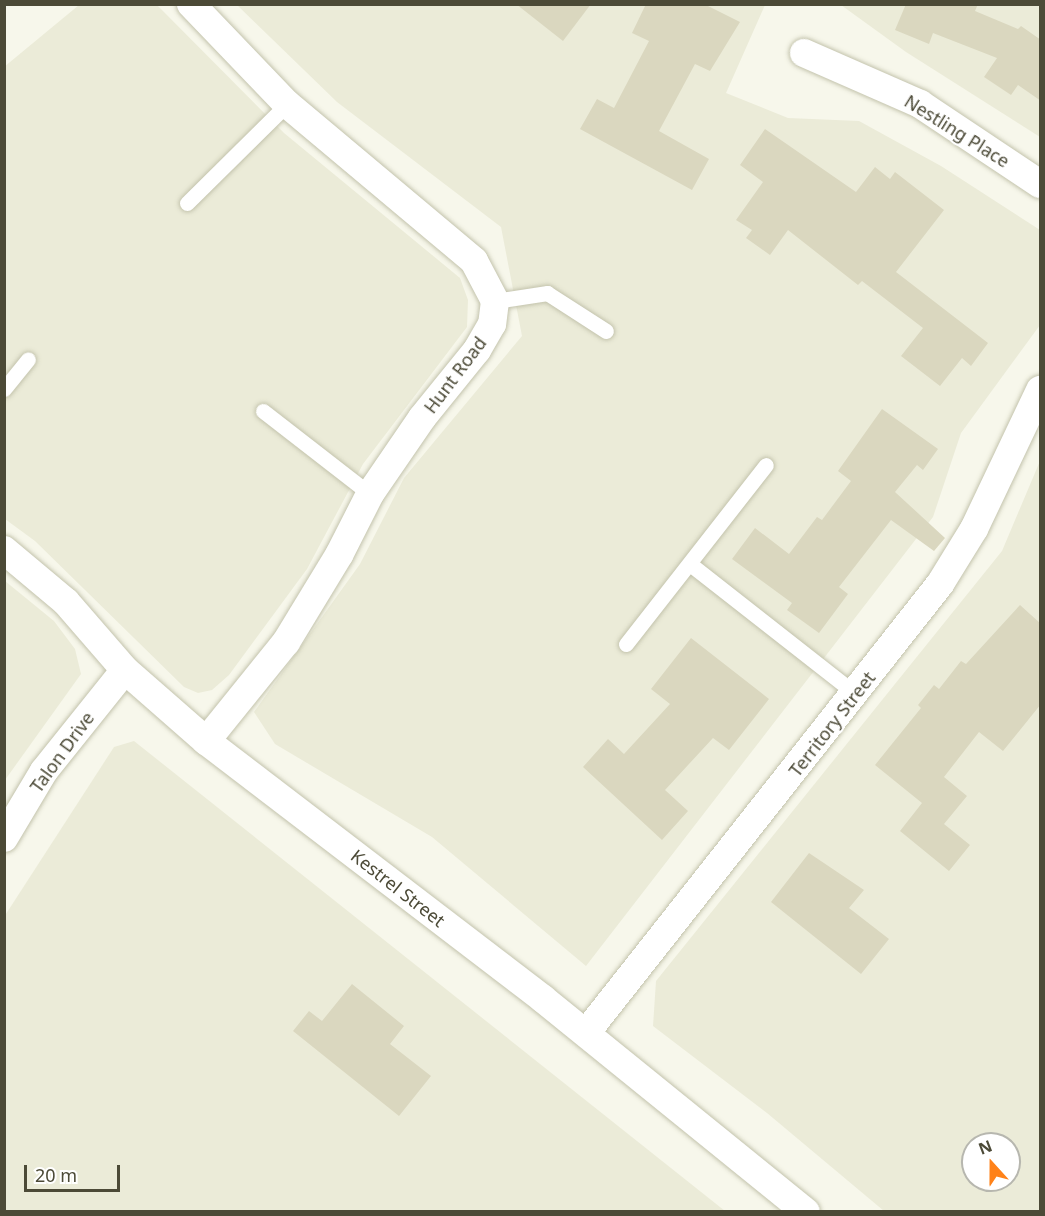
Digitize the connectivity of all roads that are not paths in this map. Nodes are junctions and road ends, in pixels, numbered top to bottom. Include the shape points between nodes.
1 (190, 4) edge
2 (804, 53) dead end
3 (286, 104) junction
4 (1041, 184) edge
5 (187, 204) dead end
6 (495, 302) junction
7 (606, 331) dead end
8 (28, 359) dead end
9 (4, 389) edge
10 (1041, 390) edge
11 (264, 411) dead end
12 (766, 465) dead end
13 (370, 494) junction
14 (4, 550) edge
15 (690, 564) junction
16 (626, 644) dead end
17 (125, 670) junction
18 (856, 694) junction
19 (206, 741) junction
20 (4, 838) edge
21 (586, 1034) junction
22 (806, 1212) edge

1 - 3 street
2 - 4 street, Nestling Place via 920,104
3 - 5 lane
3 - 6 street via 474,261
6 - 7 lane via 547,293
6 - 13 street, Hunt Road via 492,324 477,350 422,418
8 - 9 lane
10 - 18 street, Territory Street via 974,529 940,584
11 - 13 lane
12 - 15 lane
13 - 19 street, Hunt Road via 339,555 286,642
14 - 17 street, Kestrel Street via 66,602
15 - 16 lane
15 - 18 lane
17 - 19 street, Kestrel Street
17 - 20 street, Talon Drive via 44,771
18 - 21 street, Territory Street
19 - 21 street, Kestrel Street
21 - 22 street, Kestrel Street

